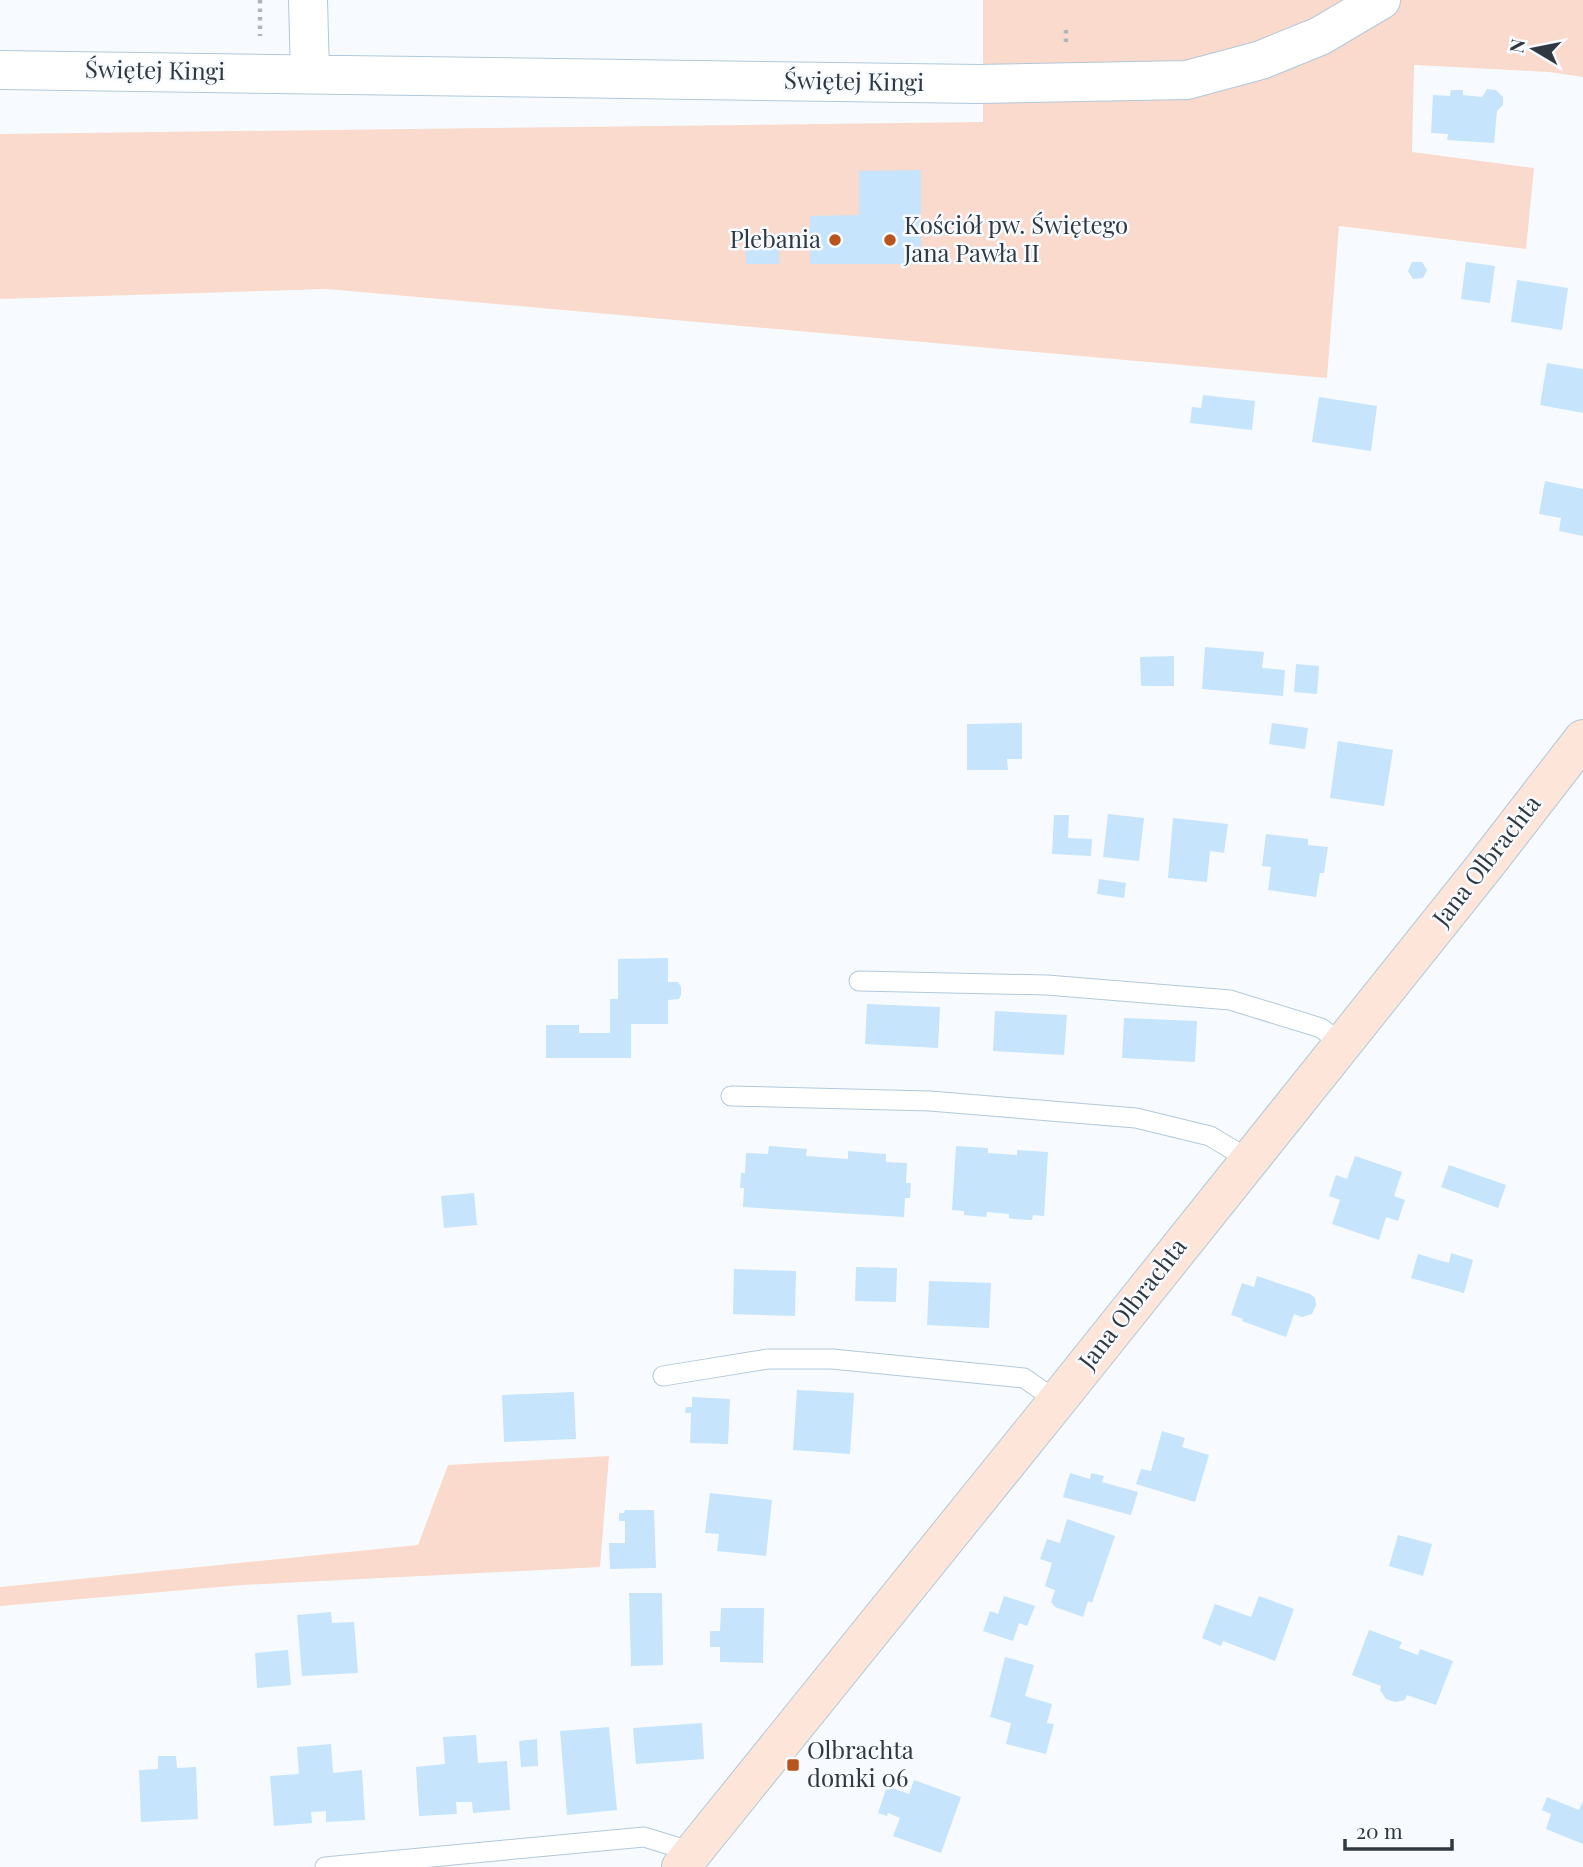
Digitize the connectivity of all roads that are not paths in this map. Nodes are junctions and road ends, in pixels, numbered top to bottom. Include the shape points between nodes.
1 (308, 0) edge
2 (1381, 0) edge
3 (0, 69) edge
4 (310, 73) junction
5 (1583, 739) edge
6 (859, 981) dead end
7 (1342, 1044) junction
8 (731, 1096) dead end
9 (1248, 1159) junction
10 (663, 1376) dead end
11 (1058, 1401) junction
12 (687, 1860) edge
13 (325, 1867) edge

1 - 4 street
2 - 4 street, Świętej Kingi via 1320,36 1261,60 1187,80 979,84
3 - 4 street, Świętej Kingi
5 - 7 street, Jana Olbrachta
6 - 7 lane via 1047,985 1230,1000 1321,1028
7 - 9 street, Jana Olbrachta
8 - 9 lane via 930,1101 1136,1118 1210,1136
9 - 11 street, Jana Olbrachta
10 - 11 lane via 768,1359 832,1359 1024,1378
11 - 12 street, Jana Olbrachta
12 - 13 lane via 644,1837

